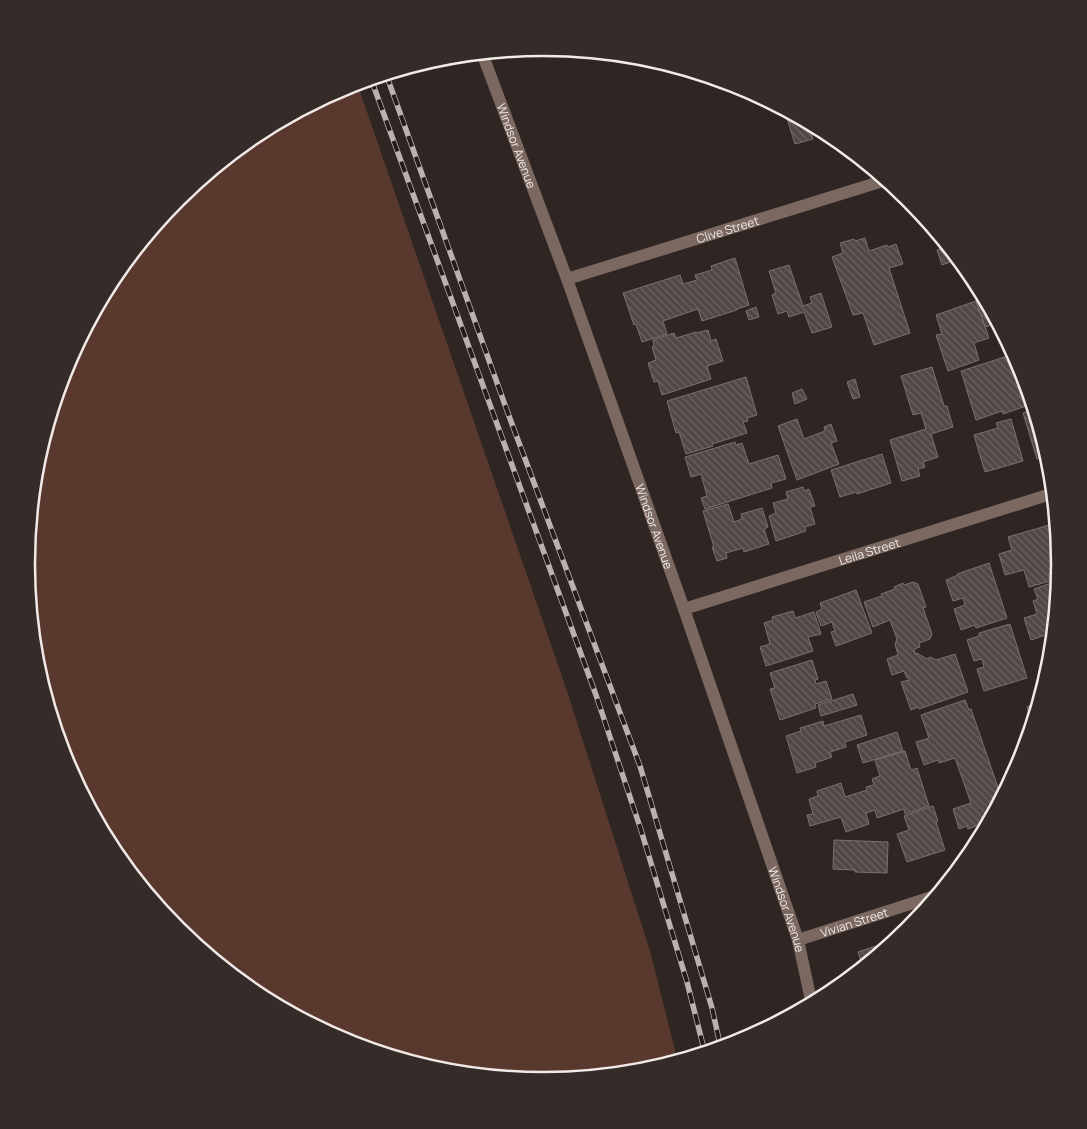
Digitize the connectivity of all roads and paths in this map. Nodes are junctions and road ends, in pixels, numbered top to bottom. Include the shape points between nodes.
1 (484, 59) edge
2 (879, 182) edge
3 (567, 279) junction
4 (1047, 495) edge
5 (684, 609) junction
6 (927, 898) edge
7 (798, 940) junction
8 (810, 997) edge

1 - 3 street, Windsor Avenue
2 - 3 street, Clive Street
3 - 5 street, Windsor Avenue
4 - 5 street, Leila Street
5 - 7 street, Windsor Avenue
6 - 7 street, Vivian Street
7 - 8 street, Windsor Avenue

